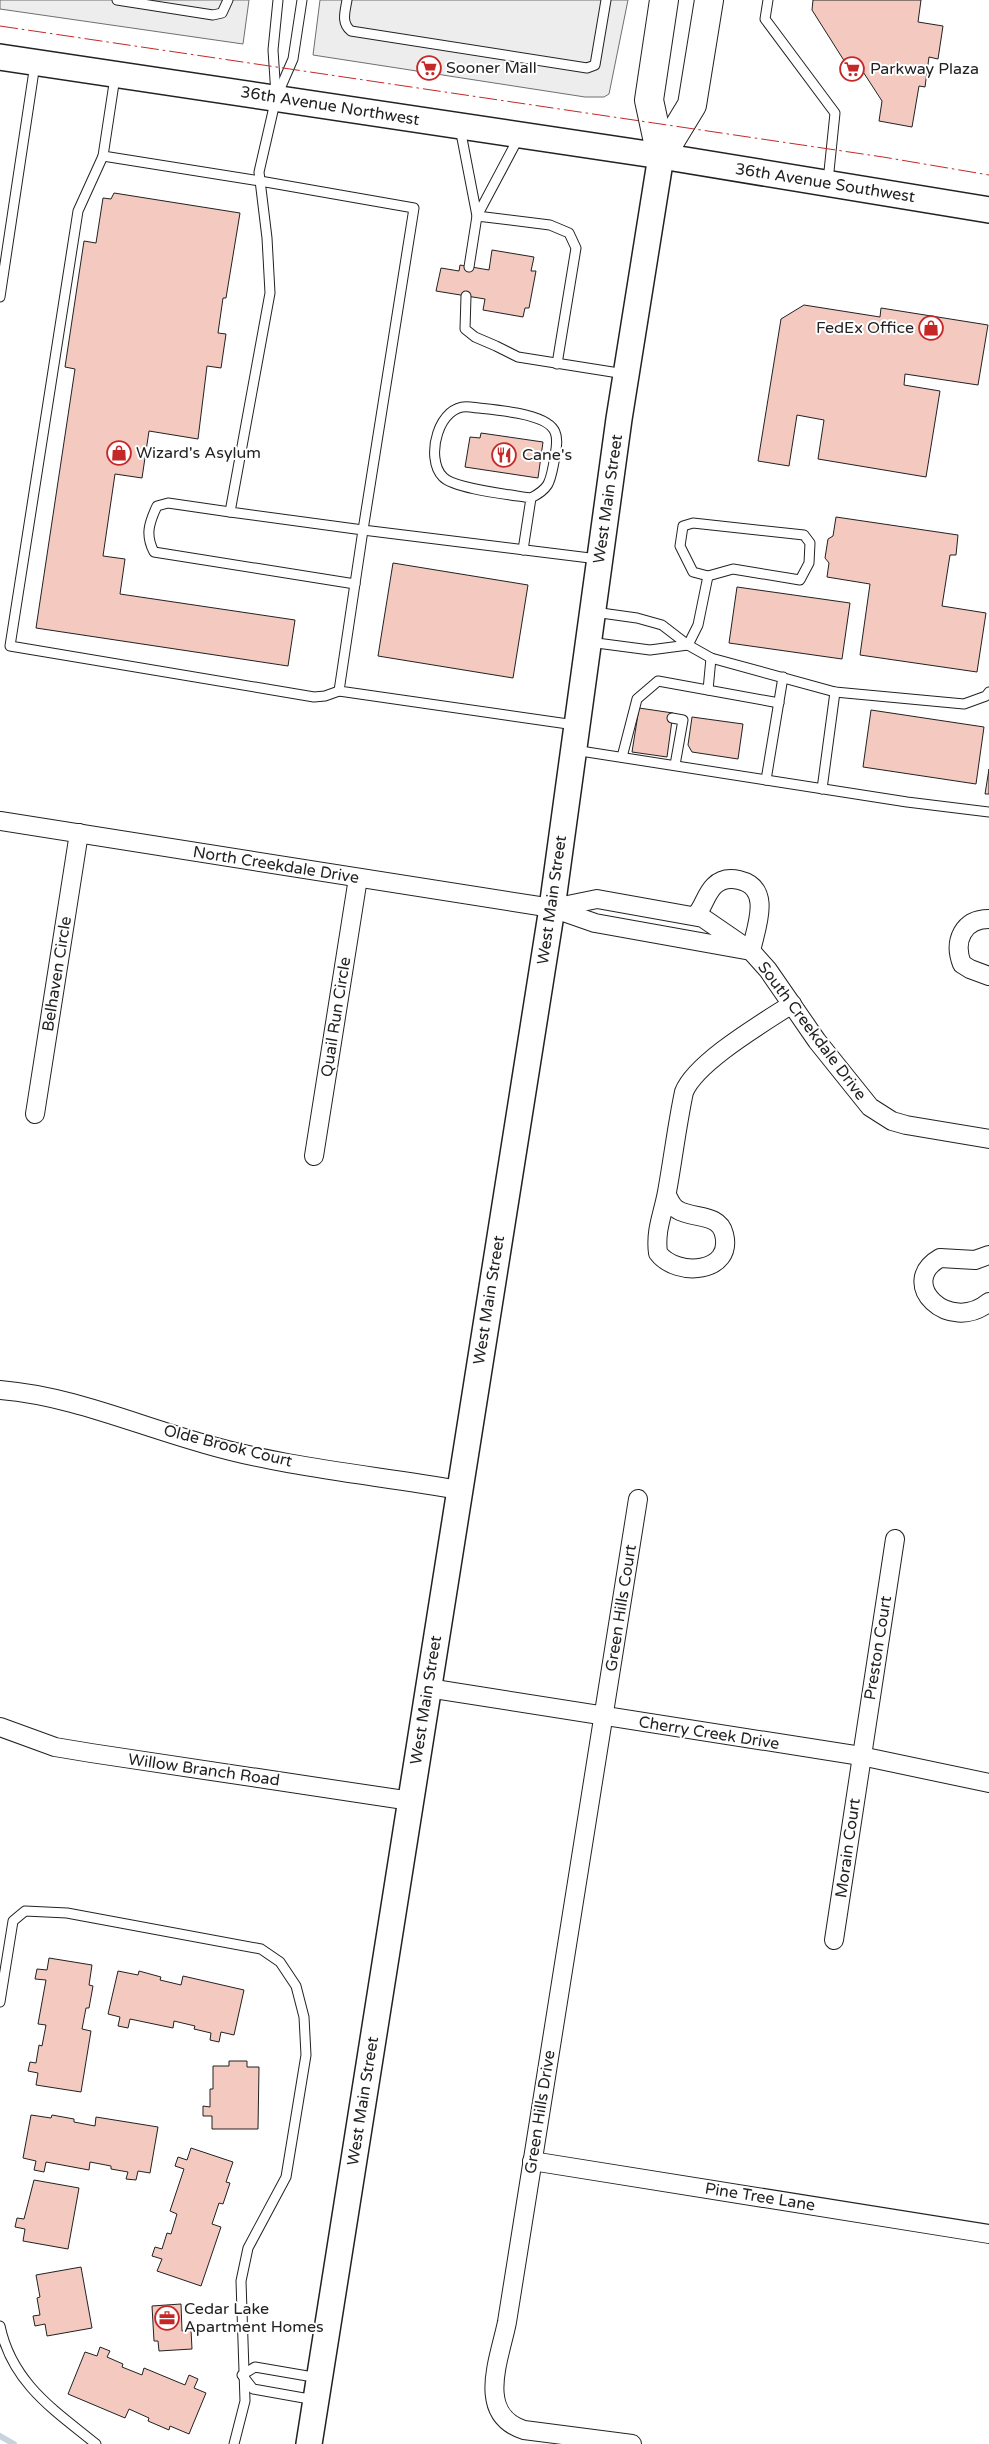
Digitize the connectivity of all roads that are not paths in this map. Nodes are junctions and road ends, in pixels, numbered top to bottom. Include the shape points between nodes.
1 (117, 0) edge
2 (228, 0) edge
3 (278, 0) edge
4 (302, 0) edge
5 (347, 0) edge
6 (606, 0) edge
7 (664, 0) edge
8 (709, 0) edge
9 (768, 0) edge
10 (0, 57) edge
11 (36, 62) junction
12 (115, 74) junction
13 (276, 98) junction
14 (459, 126) junction
15 (520, 135) junction
16 (103, 156) junction
17 (661, 156) junction
18 (260, 180) junction
19 (828, 183) junction
20 (989, 210) edge
21 (477, 216) junction
22 (0, 222) edge
23 (11, 224) junction
24 (470, 267) dead end
25 (466, 296) dead end
26 (0, 297) edge
27 (558, 364) junction
28 (626, 374) junction
29 (532, 498) junction
30 (230, 512) junction
31 (363, 530) junction
32 (523, 550) junction
33 (600, 559) junction
34 (708, 576) junction
35 (355, 584) junction
36 (593, 612) junction
37 (589, 642) junction
38 (688, 645) junction
39 (711, 658) junction
40 (783, 677) junction
41 (708, 690) junction
42 (339, 691) junction
43 (835, 692) junction
44 (989, 692) edge
45 (779, 703) junction
46 (672, 718) dead end
47 (577, 725) junction
48 (669, 739) dead end
49 (679, 741) junction
50 (574, 750) junction
51 (622, 757) junction
52 (675, 765) junction
53 (766, 780) junction
54 (822, 788) junction
55 (989, 812) edge
56 (0, 821) edge
57 (79, 833) junction
58 (358, 878) junction
59 (552, 908) junction
60 (695, 916) junction
61 (989, 918) edge
62 (751, 951) junction
63 (989, 976) edge
64 (792, 1004) junction
65 (35, 1114) dead end
66 (989, 1140) edge
67 (314, 1156) dead end
68 (667, 1195) junction
69 (989, 1255) edge
70 (989, 1302) edge
71 (0, 1390) edge
72 (459, 1490) junction
73 (638, 1500) dead end
74 (895, 1539) dead end
75 (428, 1688) junction
76 (604, 1716) junction
77 (0, 1727) edge
78 (861, 1756) junction
79 (989, 1783) edge
80 (411, 1801) junction
81 (834, 1940) dead end
82 (0, 2002) edge
83 (532, 2160) junction
84 (989, 2234) edge
85 (0, 2326) edge
86 (242, 2376) junction
87 (318, 2389) junction
88 (96, 2444) edge
89 (234, 2444) edge
90 (309, 2444) edge
91 (632, 2444) edge

1 - 2 lane via 213,15 222,13
3 - 13 lane via 273,50
4 - 13 lane via 293,59
5 - 6 lane via 344,19 351,31 587,68 595,65
7 - 17 main road, West Main Street via 649,100
8 - 17 main road, West Main Street via 692,105
9 - 19 lane via 765,19 835,113
10 - 11 main road, 36th Avenue Northwest
11 - 12 main road, 36th Avenue Northwest
11 - 23 lane
12 - 13 main road, 36th Avenue Northwest
12 - 16 lane
13 - 14 main road, 36th Avenue Northwest
13 - 18 lane via 259,172
14 - 15 main road, 36th Avenue Northwest
14 - 21 lane
15 - 17 main road, 36th Avenue Northwest
15 - 21 lane
16 - 18 lane
16 - 42 lane via 78,211 10,646 314,697
17 - 19 main road, 36th Avenue Southwest
17 - 28 main road, West Main Street
18 - 30 lane via 270,293
18 - 31 lane via 414,208
19 - 20 main road, 36th Avenue Southwest
21 - 24 lane
21 - 27 lane via 550,225 569,233 576,248
22 - 23 lane
23 - 26 lane
25 - 27 lane via 465,329 475,338 518,358
27 - 28 lane
28 - 33 main road, West Main Street
29 - 29 lane via 459,485 443,477 438,468 435,446 446,417 466,406 540,418 552,426 557,440 551,478 545,490
29 - 32 lane
30 - 31 lane
30 - 35 lane via 168,503 157,506 150,522 148,540 154,552
31 - 32 lane
31 - 35 lane
32 - 33 lane
33 - 36 main road, West Main Street
34 - 34 lane via 693,572 680,546 683,526 693,522 804,535 810,543 809,563 800,580 733,569
34 - 38 lane via 698,625
35 - 42 lane
36 - 37 main road, West Main Street
36 - 38 lane via 662,625
37 - 38 lane via 650,650
37 - 47 main road, West Main Street
38 - 39 lane
39 - 40 lane
39 - 41 lane
40 - 43 lane
40 - 45 lane
41 - 45 lane
41 - 51 lane via 658,681 638,699 632,734
42 - 47 lane
43 - 44 lane via 964,704
43 - 54 lane
45 - 53 lane
46 - 49 lane via 683,720
47 - 50 main road, West Main Street
48 - 49 lane
49 - 52 lane
50 - 51 lane
50 - 59 main road, West Main Street
51 - 52 lane
52 - 53 lane
53 - 54 lane
54 - 55 lane
56 - 57 street, North Creekdale Drive
57 - 58 street, North Creekdale Drive
57 - 65 street, Belhaven Circle
58 - 59 street, North Creekdale Drive
58 - 67 street, Quail Run Circle
59 - 60 street, South Creekdale Drive via 597,899
59 - 62 street, South Creekdale Drive via 595,923
59 - 72 main road, West Main Street
60 - 62 street, South Creekdale Drive
60 - 62 street, South Creekdale Drive via 703,908 706,895 722,880 750,884 761,904
61 - 63 street via 970,924 960,937 958,946 962,964
62 - 64 street, South Creekdale Drive
64 - 66 street, South Creekdale Drive via 870,1107 906,1125
64 - 68 street via 713,1059 688,1082
68 - 68 street via 658,1224 658,1253 671,1264 684,1268 700,1269 716,1262 724,1245 722,1228 714,1220 679,1211
69 - 70 street via 975,1260 940,1258 927,1268 923,1284 930,1300 948,1311 973,1312
71 - 72 street, Olde Brook Court via 64,1399 252,1456
72 - 75 main road, West Main Street
73 - 76 street, Green Hills Court
74 - 78 street, Preston Court
75 - 76 street, Cherry Creek Drive
75 - 80 main road, West Main Street
76 - 78 street, Cherry Creek Drive
76 - 83 street, Green Hills Drive
77 - 80 street, Willow Branch Road via 47,1744 91,1753
78 - 79 street, Cherry Creek Drive
78 - 81 street, Morain Court
80 - 87 main road, West Main Street
82 - 86 lane via 13,1921 25,1911 67,1913 261,1949 280,1962 296,1986 304,2017 306,2055 286,2177 248,2248 241,2281
83 - 84 street, Pine Tree Lane
83 - 91 street, Green Hills Drive via 507,2322 493,2387 500,2413 513,2426 524,2430
85 - 88 lane via 21,2377 38,2398
86 - 87 lane via 253,2389
86 - 87 lane via 255,2367
86 - 89 lane via 245,2401
87 - 90 main road, West Main Street

